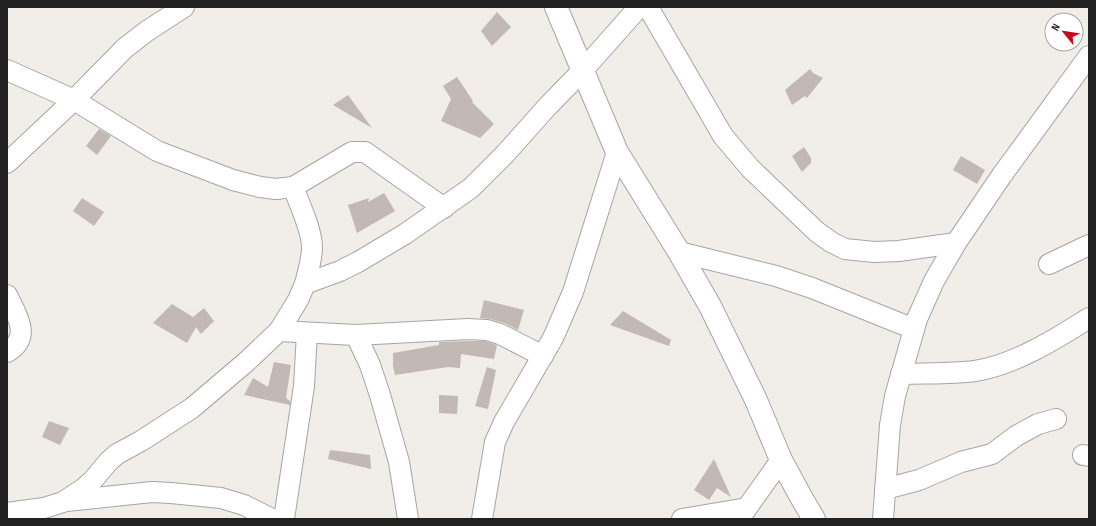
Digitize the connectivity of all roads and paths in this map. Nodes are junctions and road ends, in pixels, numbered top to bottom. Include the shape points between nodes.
1 (184, 7) edge
2 (556, 7) edge
3 (639, 7) edge
4 (648, 7) edge
5 (1089, 56) edge
6 (7, 70) edge
7 (583, 70) junction
8 (74, 100) junction
9 (617, 152) junction
10 (7, 163) edge
11 (293, 187) junction
12 (444, 208) junction
13 (956, 244) junction
14 (1089, 245) edge
15 (679, 252) junction
16 (1049, 264) dead end
17 (305, 284) junction
18 (7, 295) edge
19 (1089, 318) edge
20 (914, 329) junction
21 (279, 331) junction
22 (307, 332) junction
23 (356, 335) junction
24 (7, 352) edge
25 (543, 356) junction
26 (901, 374) junction
27 (1056, 419) dead end
28 (781, 460) junction
29 (885, 489) junction
30 (63, 502) junction
31 (7, 513) edge
32 (743, 513) edge
33 (272, 519) edge
34 (284, 519) edge
35 (408, 519) edge
36 (482, 519) edge
37 (682, 519) edge
38 (814, 519) edge
39 (883, 519) edge

1 - 8 street via 125,48
2 - 7 street
3 - 7 street
4 - 13 street via 723,136 750,168 817,232 845,249 874,252
5 - 13 street via 1002,175
6 - 8 street
7 - 9 street
7 - 12 street via 471,188
8 - 10 street
8 - 11 street via 156,151 260,188
9 - 15 street
9 - 25 street via 573,292
11 - 12 street via 352,152 365,152
11 - 17 street via 306,220 312,246
12 - 17 street via 358,262
13 - 20 street via 934,281
14 - 16 street
15 - 20 street via 776,276
15 - 28 street via 731,348
17 - 21 street
18 - 24 street via 20,322 21,331 16,345
19 - 26 street via 1046,344 1007,362 975,371
20 - 26 street
21 - 22 street
21 - 30 street via 192,408 117,454 83,489
22 - 23 street
22 - 34 street via 303,393
23 - 25 street via 487,330
23 - 35 street via 370,364 400,462
25 - 36 street via 495,442
26 - 29 street via 890,425
27 - 29 street via 1038,424 1016,436 992,454 961,462 919,480
28 - 32 street
28 - 38 street
29 - 39 street
30 - 31 street via 44,508
30 - 33 street via 152,492 171,493 221,498 244,505
32 - 37 street

